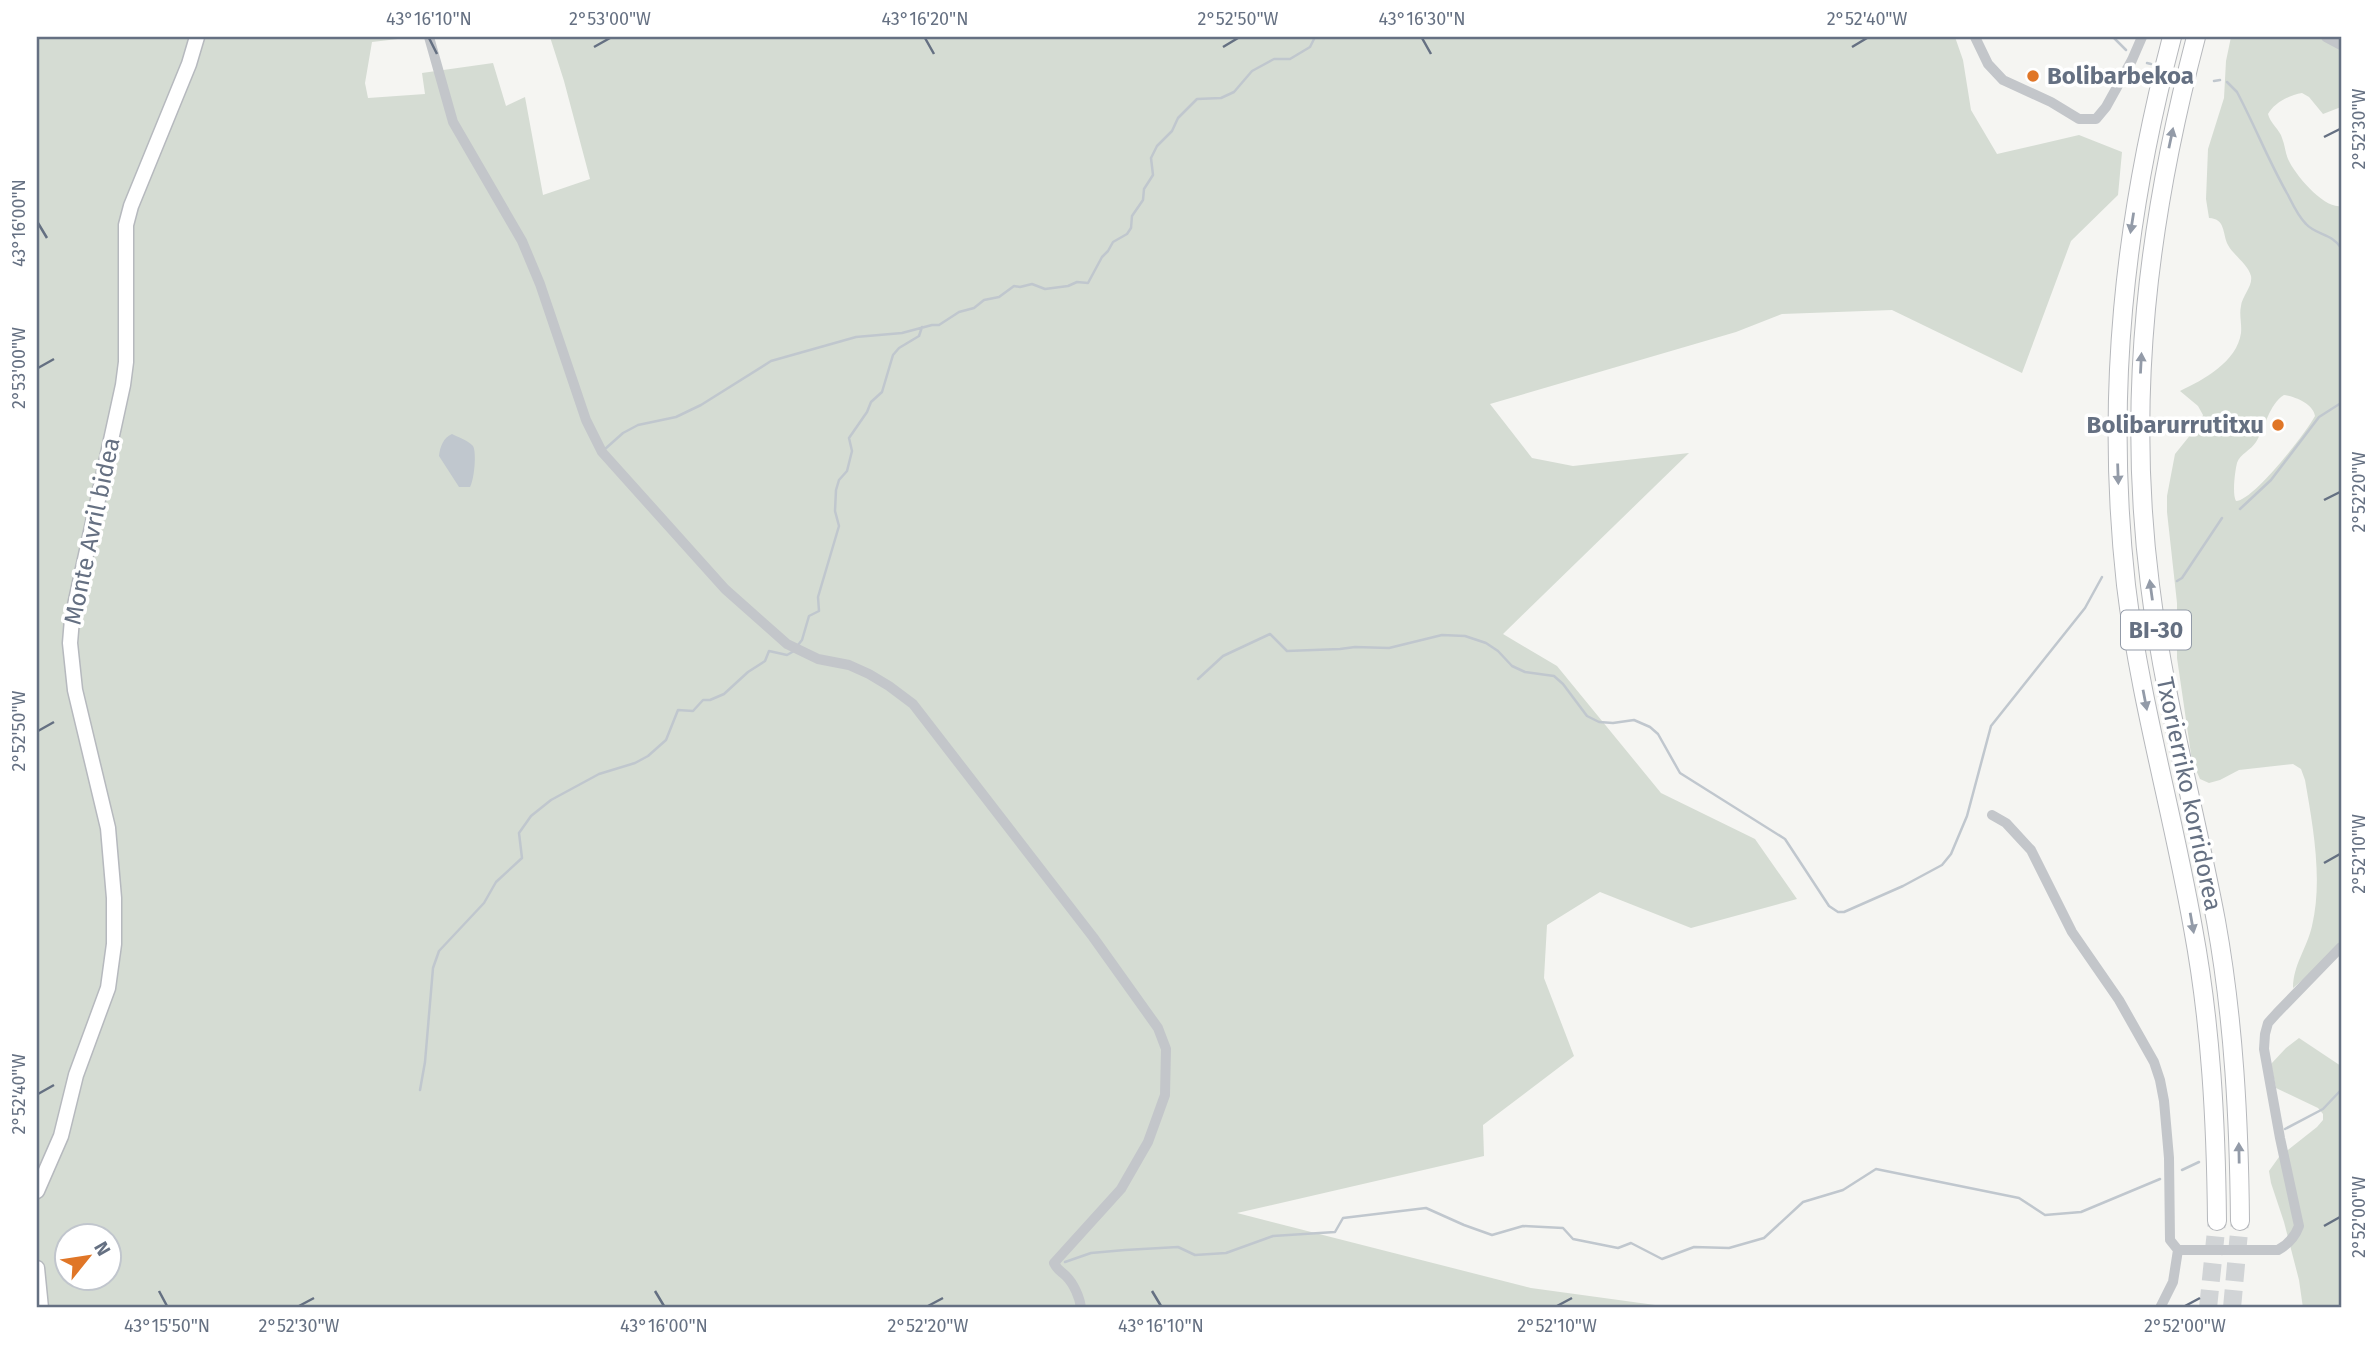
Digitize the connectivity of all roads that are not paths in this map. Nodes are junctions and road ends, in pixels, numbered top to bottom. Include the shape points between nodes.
1 (197, 37) edge
2 (429, 37) edge
3 (1975, 37) edge
4 (2142, 37) edge
5 (2172, 37) edge
6 (2196, 37) edge
7 (2326, 37) edge
8 (2341, 45) edge
9 (1992, 815) dead end
10 (2341, 947) edge
11 (37, 1191) edge
12 (2217, 1221) tunnel mouth
13 (2240, 1221) tunnel mouth
14 (2178, 1250) junction
15 (37, 1268) edge
16 (41, 1308) edge
17 (1081, 1308) edge
18 (2160, 1308) edge

1 - 11 street, Monte Avril bidea via 126,225 123,385 72,619 75,690 108,828 113,967 75,1075 61,1136
2 - 17 street via 453,122 522,241 586,420 602,452 725,589 787,645 869,674 913,704 1158,1028 1166,1049 1165,1095 1148,1142 1121,1189 1054,1264 1080,1298
3 - 4 street via 1988,64 2003,80 2079,120 2096,119 2106,107
5 -> 12 highway, Txorierriko korridorea / BI-30 via 2143,157 2129,243 2117,378 2118,480 2137,657 2188,896 2204,999 2214,1104
13 -> 6 highway, Txorierriko korridorea / BI-30 via 2235,1065 2227,996 2160,653 2140,456 2142,335 2151,246
7 - 8 street
9 - 14 street via 2031,849 2072,932 2154,1062 2162,1090 2169,1158 2170,1240
10 - 14 street via 2268,1023 2265,1034 2271,1092 2299,1226 2295,1237 2278,1250
14 - 18 street via 2173,1282
15 - 16 street

